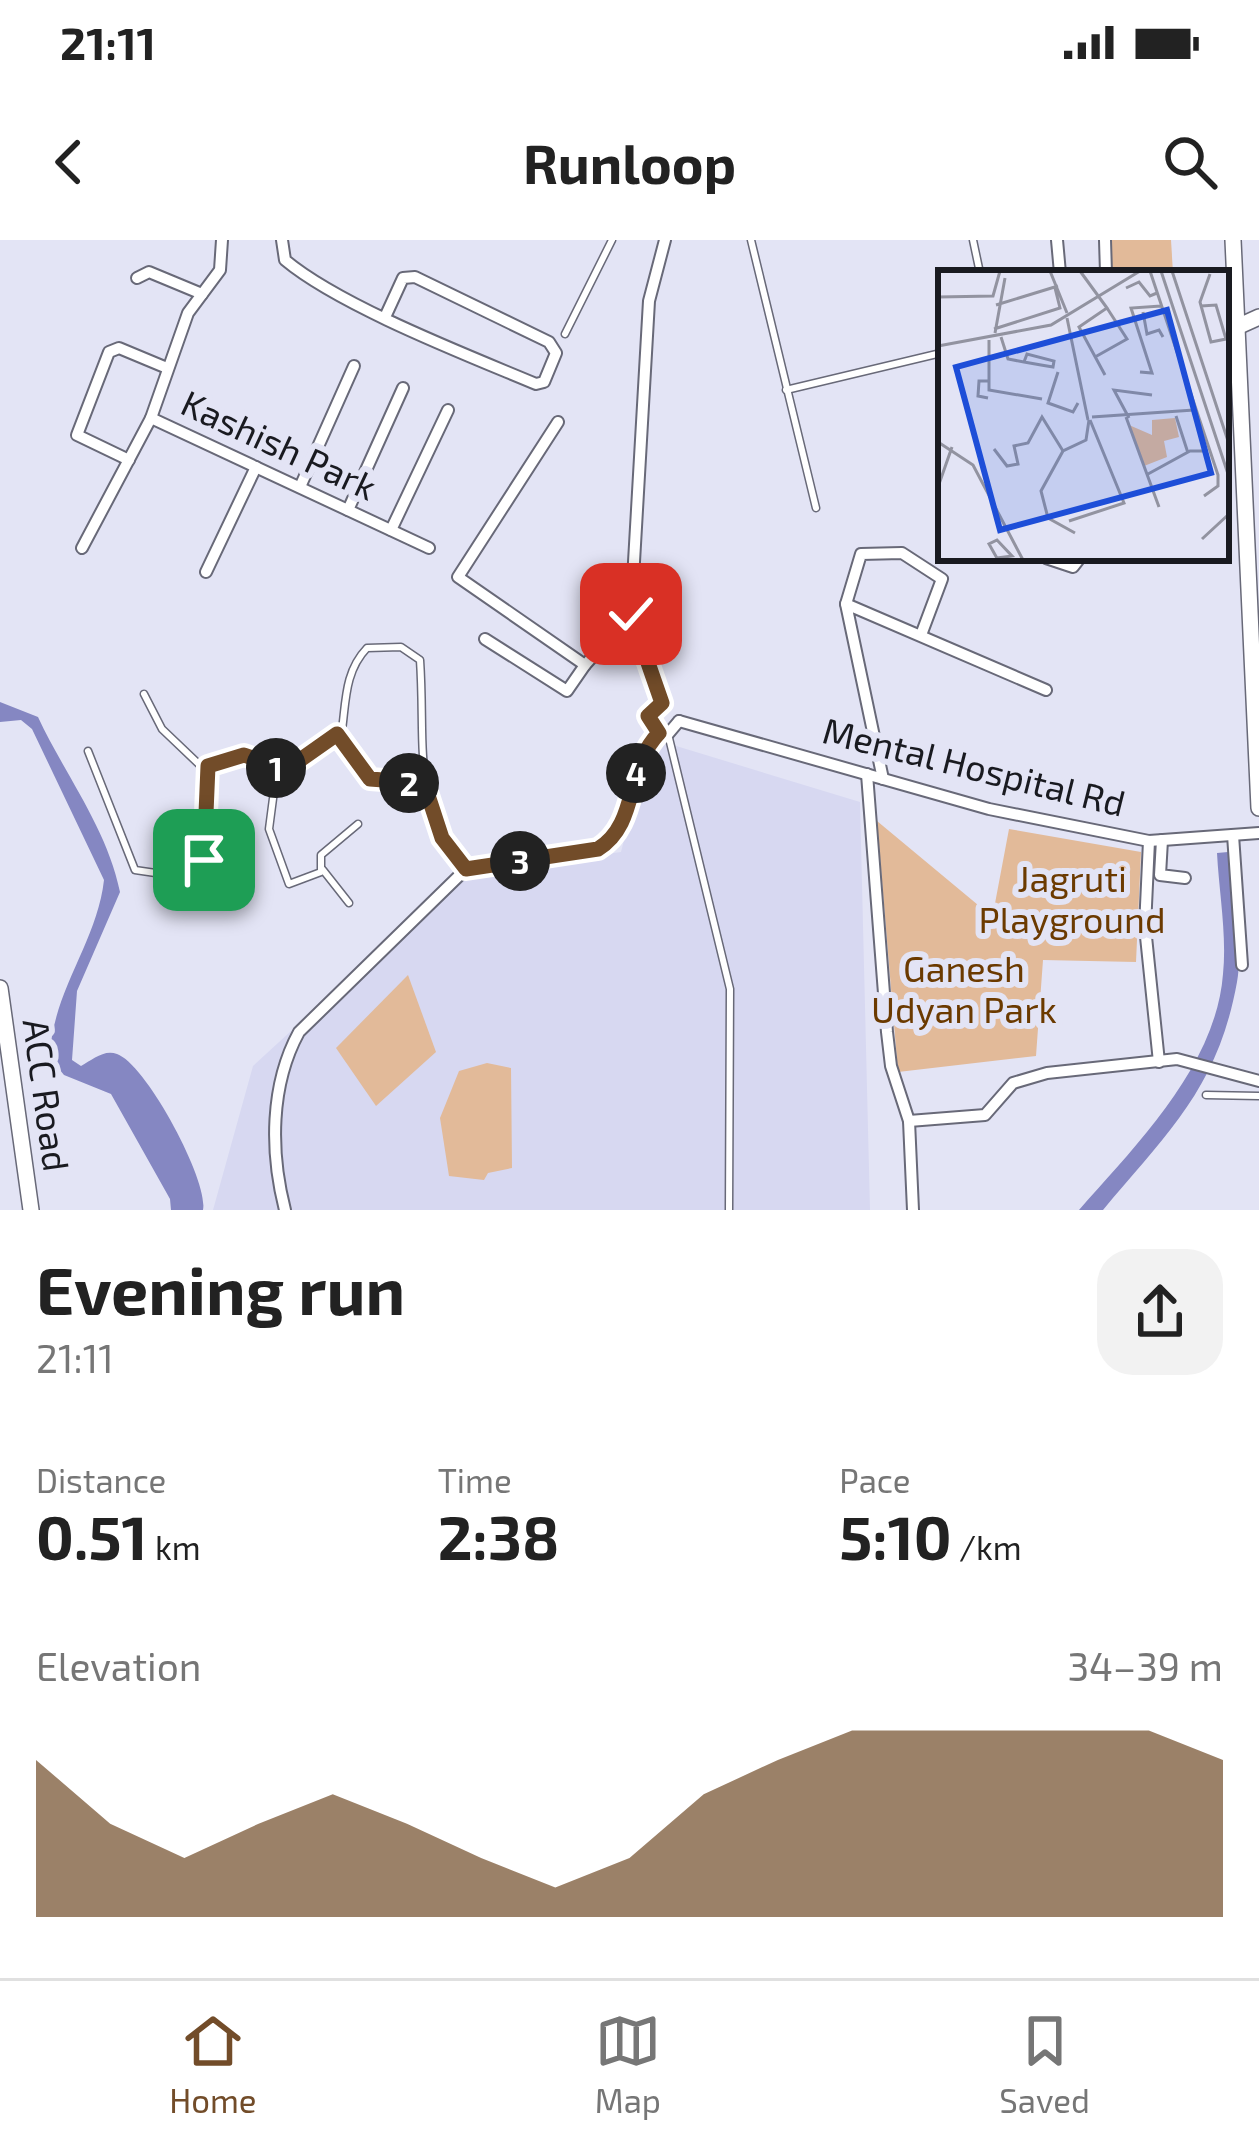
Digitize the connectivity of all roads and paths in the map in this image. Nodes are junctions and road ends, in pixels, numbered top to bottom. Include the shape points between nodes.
1 (221, 240) edge
2 (282, 240) edge
3 (611, 240) edge
4 (665, 240) edge
5 (751, 240) edge
6 (973, 240) edge
7 (1057, 240) edge
8 (1105, 240) edge
9 (1233, 240) edge
10 (979, 270) edge
11 (1060, 270) edge
12 (1106, 270) edge
13 (137, 278) dead end
14 (202, 294) junction
15 (386, 315) junction
16 (1259, 317) edge
17 (1237, 327) junction
18 (565, 334) dead end
19 (938, 354) edge
20 (354, 366) dead end
21 (167, 368) junction
22 (1233, 382) edge
23 (403, 388) dead end
24 (786, 390) junction
25 (448, 410) dead end
26 (151, 418) junction
27 (558, 422) dead end
28 (129, 460) junction
29 (256, 467) junction
30 (300, 488) junction
31 (816, 508) dead end
32 (348, 510) junction
33 (391, 530) junction
34 (82, 548) dead end
35 (429, 548) dead end
36 (206, 572) dead end
37 (846, 604) junction
38 (631, 614) junction
39 (921, 635) junction
40 (484, 639) dead end
41 (585, 665) junction
42 (1046, 690) dead end
43 (144, 694) dead end
44 (662, 703) junction
45 (679, 722) junction
46 (337, 734) junction
47 (664, 734) junction
48 (88, 751) dead end
49 (277, 768) junction
50 (205, 770) junction
51 (867, 774) junction
52 (883, 779) junction
53 (424, 783) junction
54 (1259, 808) edge
55 (358, 824) dead end
56 (1259, 833) edge
57 (1233, 835) junction
58 (1162, 840) junction
59 (1148, 841) junction
60 (323, 869) junction
61 (466, 869) junction
62 (1185, 878) dead end
63 (349, 904) dead end
64 (1242, 964) dead end
65 (0, 988) edge
66 (1159, 1062) junction
67 (1259, 1081) edge
68 (1206, 1094) dead end
69 (1259, 1096) edge
70 (909, 1121) junction
71 (31, 1210) edge
72 (286, 1210) edge
73 (729, 1210) edge
74 (914, 1210) edge

1 - 14 street, Kashish Park via 220,270
2 - 15 street via 285,260 301,274
3 - 18 lane
4 - 38 street via 649,301
5 - 24 lane
6 - 10 lane
7 - 11 street
8 - 12 street
9 - 17 street
13 - 14 street via 149,272
14 - 21 street, Kashish Park
15 - 15 street via 536,384 556,352 415,277 404,278
16 - 17 street
17 - 22 street
19 - 24 lane
20 - 30 street
21 - 26 street, Kashish Park
21 - 28 street via 119,348 109,352 77,435
22 - 54 street
23 - 32 street
24 - 31 lane
25 - 33 street
26 - 28 street
26 - 29 street, Kashish Park
27 - 41 street via 458,577
28 - 34 street
29 - 30 street, Kashish Park
29 - 36 street
30 - 32 street, Kashish Park
32 - 33 street, Kashish Park
33 - 35 street, Kashish Park
37 - 39 street
37 - 39 street via 861,554 902,553 942,579
37 - 52 street
38 - 41 street
38 - 44 street
39 - 42 street
40 - 41 street via 567,691
43 - 50 lane via 162,729
44 - 45 street via 676,708
44 - 47 street via 648,716
45 - 47 street
45 - 51 street, Mental Hospital Rd
46 - 49 lane via 286,770
46 - 53 lane via 370,779
46 - 53 lane via 359,656 367,648 413,651 420,660
47 - 61 street via 640,752 613,840
47 - 73 lane via 730,989
48 - 50 lane via 142,873 204,868
49 - 50 lane via 244,755
49 - 60 lane via 268,829 290,884
51 - 52 street, Mental Hospital Rd
51 - 70 street via 891,1066
52 - 59 street, Mental Hospital Rd
53 - 61 lane via 442,838
55 - 60 lane via 321,855
56 - 57 street, Mental Hospital Rd
57 - 58 street, Mental Hospital Rd
57 - 64 street
58 - 59 street, Mental Hospital Rd
58 - 62 street via 1160,875
59 - 66 street via 1145,927
60 - 63 lane
61 - 72 street via 321,1007 285,1058 276,1101
65 - 71 street, ACC Road
66 - 67 street via 1193,1061
66 - 70 street via 1047,1073 1013,1083 985,1115
68 - 69 lane
70 - 74 street

